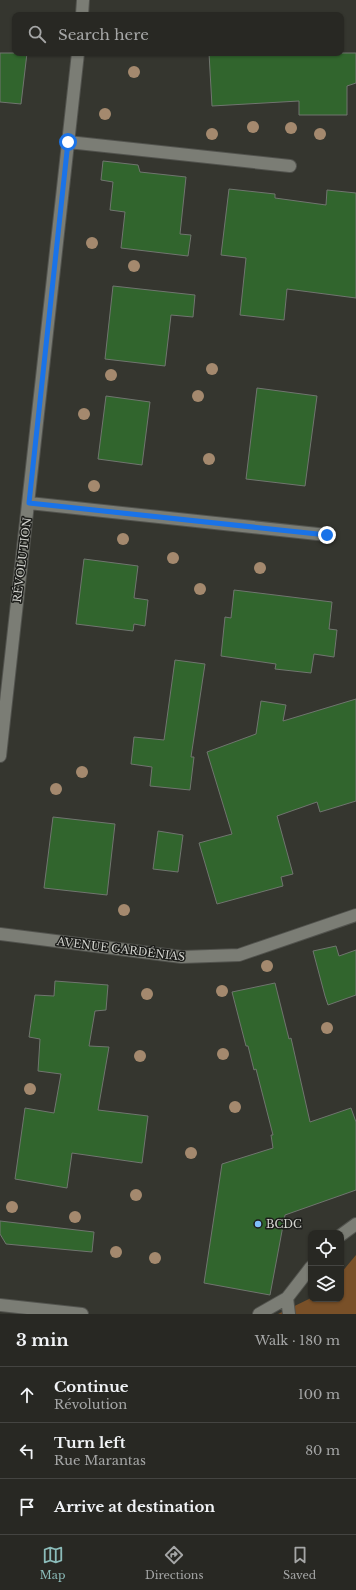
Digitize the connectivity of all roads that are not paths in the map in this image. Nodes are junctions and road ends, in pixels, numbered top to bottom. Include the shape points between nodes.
1 (83, 0) edge
2 (82, 12) edge
3 (78, 56) edge
4 (68, 142) junction
5 (290, 166) dead end
6 (29, 503) junction
7 (327, 535) dead end
8 (0, 756) edge
9 (356, 915) edge
10 (0, 934) edge
11 (356, 1224) edge
12 (344, 1233) edge
13 (308, 1271) edge
14 (287, 1298) junction
15 (0, 1305) edge
16 (82, 1314) edge
17 (259, 1314) edge
18 (289, 1314) edge

1 - 2 street
3 - 4 street, RÉVOLUTION
4 - 5 street
4 - 6 street, RÉVOLUTION
6 - 7 street
6 - 8 street, RÉVOLUTION
9 - 10 street, AVENUE GARDÉNIAS via 239,955 182,957
11 - 12 street
13 - 14 street
14 - 17 street
14 - 18 street
15 - 16 street

